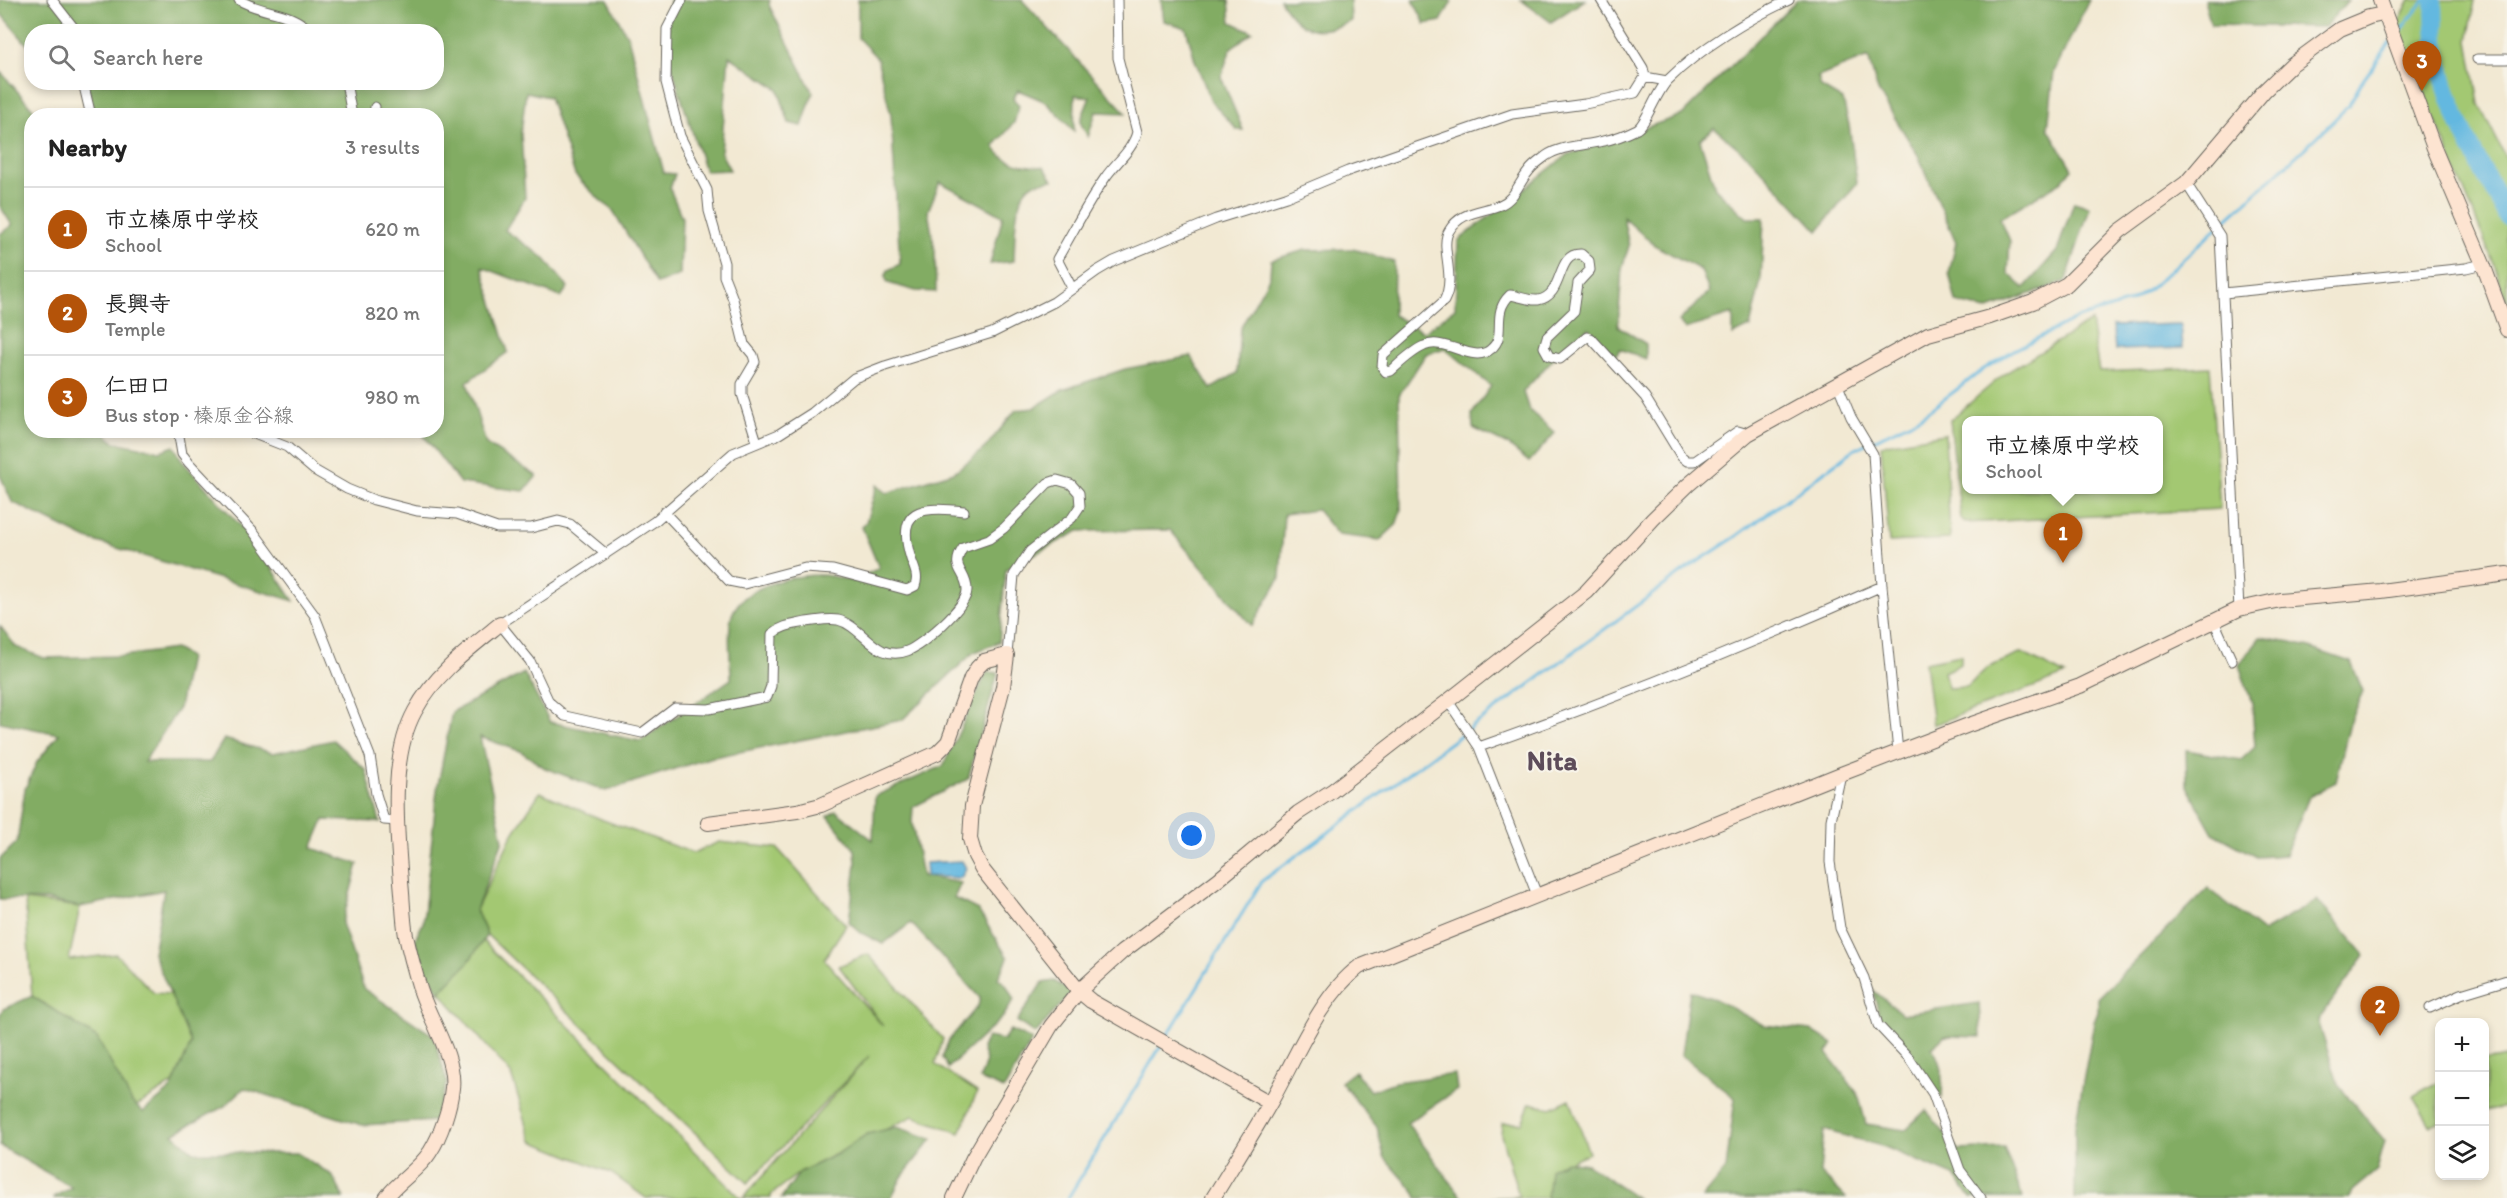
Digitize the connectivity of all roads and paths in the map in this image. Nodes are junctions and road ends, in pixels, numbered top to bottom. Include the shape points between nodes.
1 (52, 0) edge
2 (239, 0) edge
3 (682, 0) edge
4 (1117, 0) edge
5 (1601, 0) edge
6 (1789, 0) edge
7 (2382, 7) edge
8 (71, 24) edge
9 (303, 24) edge
10 (2477, 59) dead end
11 (2507, 59) edge
12 (1644, 77) junction
13 (1667, 81) junction
14 (85, 90) edge
15 (347, 90) edge
16 (89, 108) edge
17 (350, 108) edge
18 (2186, 183) junction
19 (2483, 264) junction
20 (1072, 288) junction
21 (2224, 294) junction
22 (2507, 330) edge
23 (1837, 383) junction
24 (1748, 434) junction
25 (179, 438) edge
26 (264, 438) edge
27 (757, 442) junction
28 (964, 511) dead end
29 (664, 512) junction
30 (606, 554) junction
31 (2507, 574) edge
32 (1882, 586) junction
33 (2239, 609) junction
34 (2214, 621) junction
35 (501, 624) junction
36 (1006, 655) junction
37 (2232, 661) dead end
38 (1448, 701) junction
39 (1479, 747) junction
40 (1898, 752) junction
41 (1841, 774) junction
42 (398, 820) junction
43 (708, 823) dead end
44 (1538, 895) junction
45 (2507, 980) edge
46 (1079, 991) junction
47 (2430, 1008) dead end
48 (1270, 1103) junction
49 (386, 1198) edge
50 (954, 1198) edge
51 (1213, 1198) edge
52 (1981, 1198) edge

1 - 8 street
2 - 9 street
3 - 27 street via 667,29 666,82 680,136 707,190 724,276 744,344 755,362 742,384 742,394
4 - 20 street via 1118,58 1137,132 1135,141 1091,199 1057,259
5 - 12 street via 1643,68
6 - 13 street via 1699,53
7 - 18 street via 2340,29 2291,65
7 - 19 street
10 - 11 street
12 - 13 street
12 - 20 street via 1635,93 1624,97 1512,114 1216,219 1114,261
13 - 24 street via 1639,128 1605,141 1553,152 1529,170 1511,198 1501,205 1475,211 1448,231 1450,291 1444,301 1383,355 1382,367 1391,371 1426,345 1442,344 1480,355 1489,352 1500,334 1498,314 1509,295 1535,301 1544,299 1553,291 1568,258 1581,254 1589,261 1590,270 1578,283 1574,311 1547,337 1544,347 1549,356 1560,358 1587,337 1591,338 1645,397 1687,461 1695,461 1738,431
14 - 16 street
15 - 17 street
18 - 21 street via 2219,234
18 - 23 street via 2120,231 2067,284 2033,302 1928,334
19 - 21 street
19 - 22 street
20 - 27 street via 1054,302 992,333 855,378 779,434
21 - 33 street
23 - 24 street
23 - 32 street via 1873,454
24 - 38 street via 1667,506 1586,592
25 - 42 street via 182,454 253,531 315,616 370,756 384,820
26 - 30 street via 287,447 314,470 347,489 374,500 417,511 457,514 497,528 531,528 558,521 570,525
27 - 29 street via 733,453
28 - 29 street via 939,508 918,512 910,518 906,542 918,579 908,590 833,570 805,568 744,584 734,583
29 - 30 street
30 - 35 street
31 - 33 street via 2280,600
32 - 39 street via 1787,628
32 - 40 street
33 - 34 street
34 - 37 street
34 - 40 street via 2080,686
35 - 36 street via 530,661 549,702 566,716 642,733 675,708 709,709 767,698 771,686 772,634 782,626 840,620 877,648 896,653 907,651 963,605 966,582 957,557 963,548 989,539 1004,528 1048,483 1057,480 1071,484 1079,493 1080,506 1072,518 1030,551 1014,575
35 - 42 street via 458,659 431,687 413,714 397,774
36 - 43 street via 984,661 977,668 948,742 937,753 821,805
36 - 46 street via 1003,687 972,806 970,839 982,869
38 - 39 street
38 - 46 street via 1298,813 1122,952
39 - 44 street
40 - 41 street
41 - 44 street
41 - 52 street via 1831,820 1830,862 1840,928 1864,978 1878,1025 1909,1058 1934,1094 1960,1170
42 - 49 street via 406,935 427,1009 453,1077 443,1122 430,1153
44 - 48 street via 1359,968 1343,979 1327,1000
45 - 47 street
46 - 48 street
46 - 50 street via 1051,1026 973,1158
48 - 51 street

